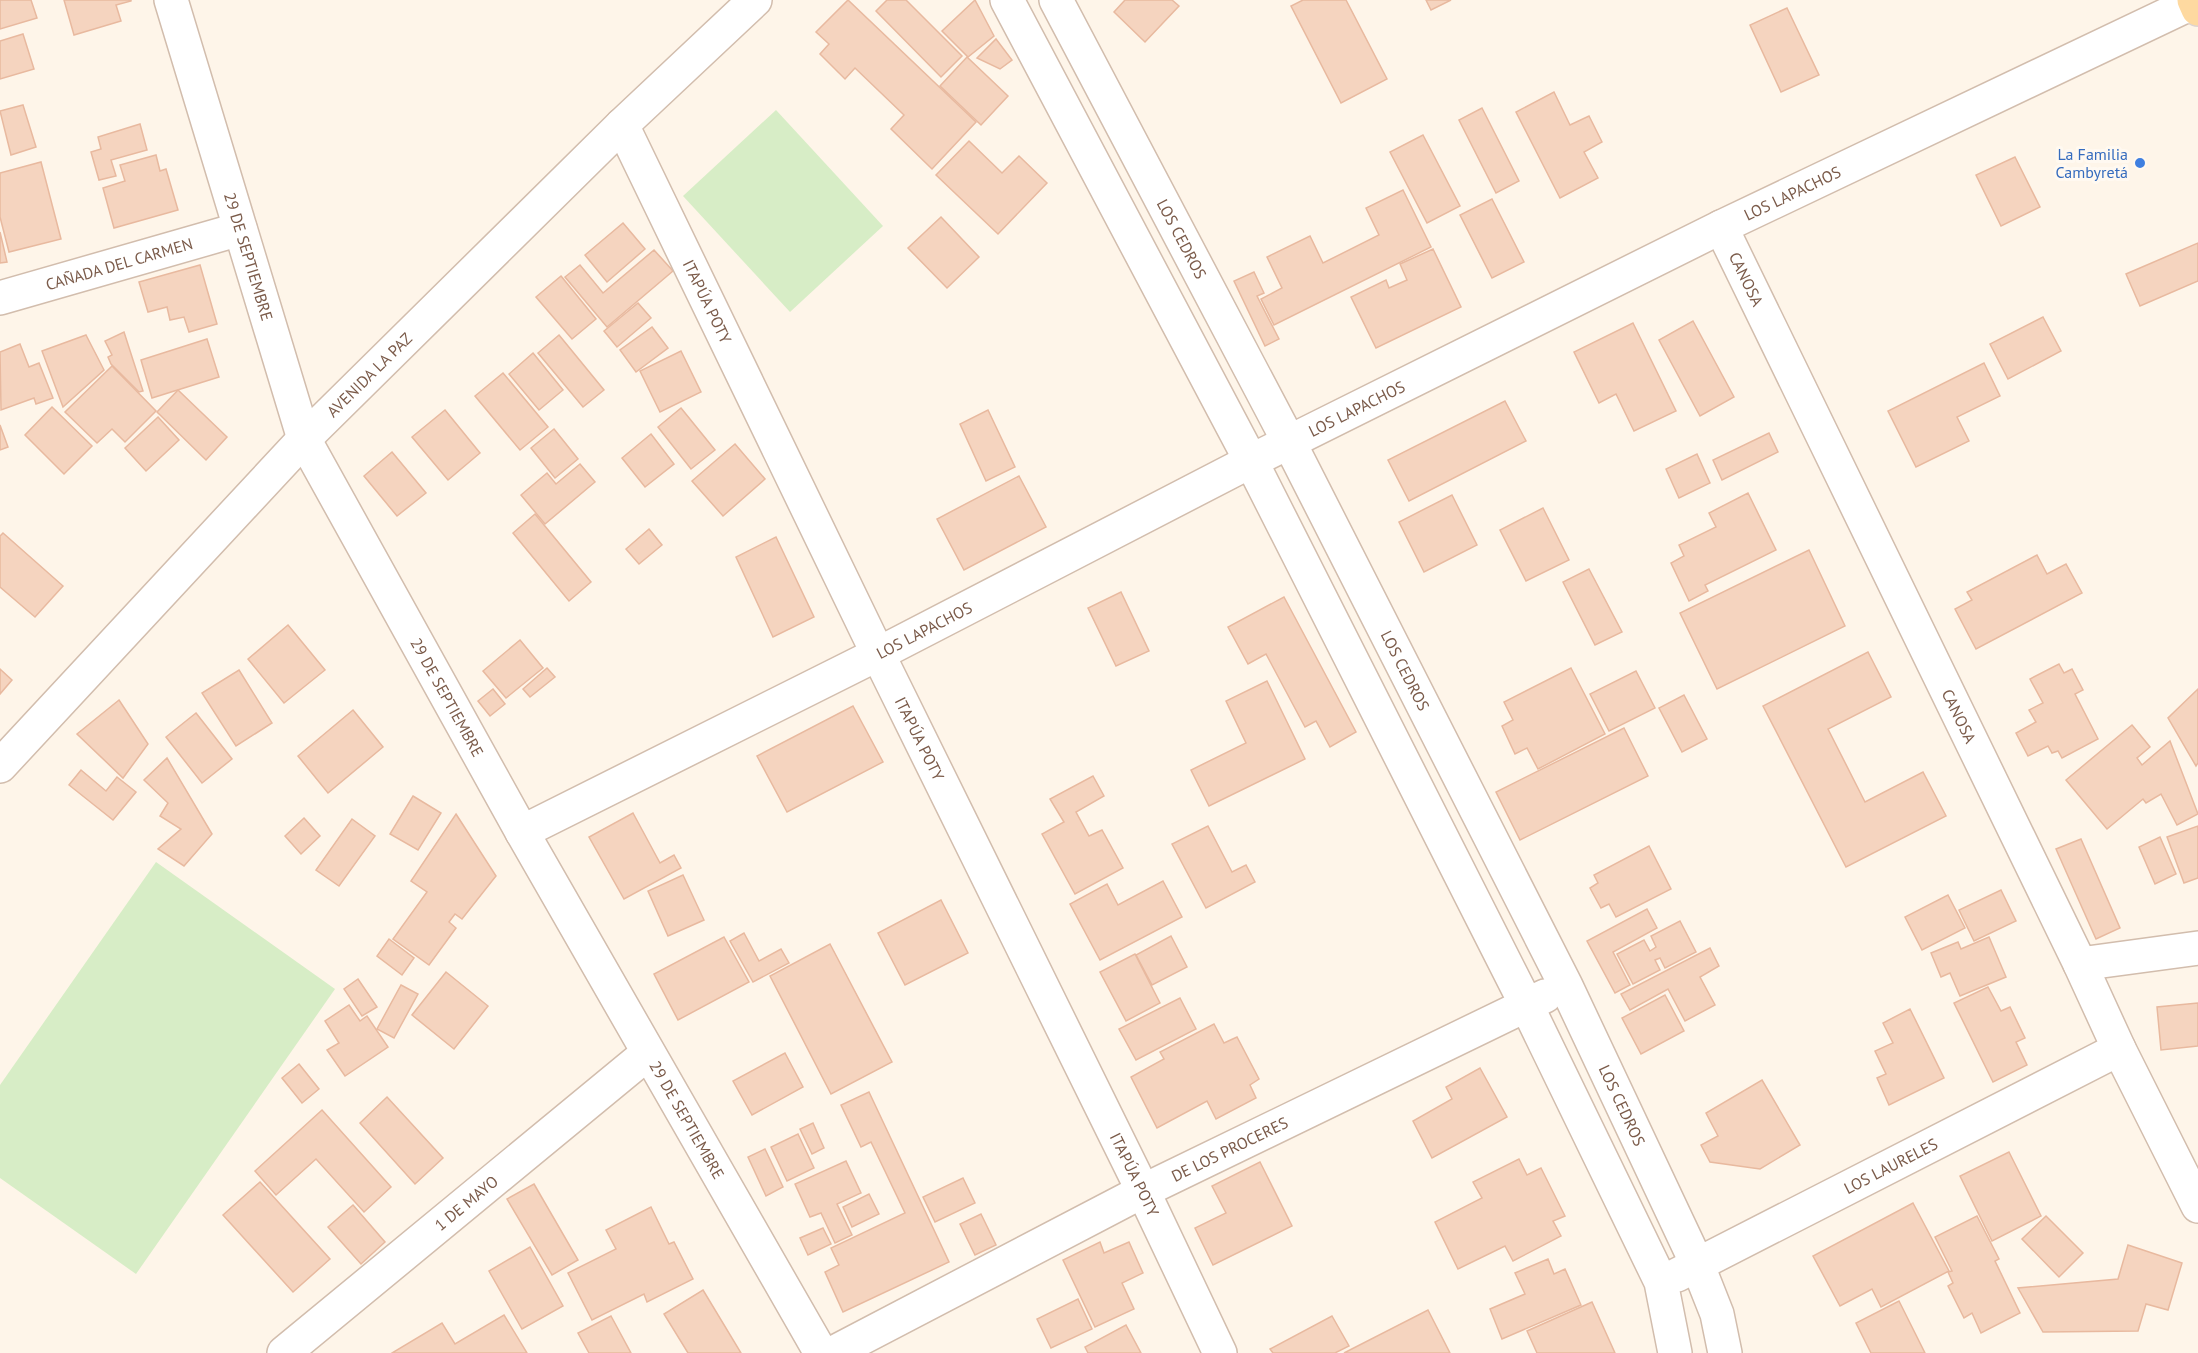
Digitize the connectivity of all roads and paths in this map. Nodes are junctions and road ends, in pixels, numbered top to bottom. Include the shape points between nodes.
1 (171, 0) edge
2 (755, 0) edge
3 (1007, 0) edge
4 (1056, 0) edge
5 (2196, 3) edge
6 (622, 124) junction
7 (1721, 226) junction
8 (240, 229) junction
9 (0, 298) edge
10 (304, 439) junction
11 (1288, 442) junction
12 (1251, 461) junction
13 (878, 654) junction
14 (0, 766) edge
15 (522, 832) junction
16 (2198, 948) edge
17 (2080, 964) junction
18 (1566, 986) junction
19 (1526, 1004) junction
20 (2119, 1049) junction
21 (648, 1053) junction
22 (1143, 1191) junction
23 (2198, 1206) edge
24 (1698, 1266) junction
25 (1661, 1282) junction
26 (284, 1353) edge
27 (821, 1353) edge
28 (833, 1353) edge
29 (1220, 1353) edge
30 (1675, 1353) edge
31 (1725, 1353) edge

1 - 8 street, 29 DE SEPTIEMBRE
2 - 6 street, AVENIDA LA PAZ
3 - 12 street
4 - 11 street, LOS CEDROS
5 - 7 street, LOS LAPACHOS
6 - 10 street, AVENIDA LA PAZ
6 - 13 street, ITAPÚA POTY
7 - 11 street, LOS LAPACHOS
7 - 17 street, CANOSA
8 - 9 street, CAÑADA DEL CARMEN
8 - 10 street, 29 DE SEPTIEMBRE
10 - 14 street, AVENIDA LA PAZ
10 - 15 street, 29 DE SEPTIEMBRE
11 - 12 street, LOS LAPACHOS
11 - 18 street, LOS CEDROS
12 - 13 street, LOS LAPACHOS
12 - 19 street
13 - 15 street, LOS LAPACHOS
13 - 22 street, ITAPÚA POTY
15 - 21 street, 29 DE SEPTIEMBRE
16 - 17 street
17 - 20 street, CANOSA
18 - 19 street, DE LOS PROCERES
18 - 24 street, LOS CEDROS
19 - 22 street, DE LOS PROCERES
19 - 25 street
20 - 23 street, CANOSA
20 - 24 street, LOS LAURELES
21 - 26 street, 1 DE MAYO
21 - 27 street, 29 DE SEPTIEMBRE
22 - 28 street, DE LOS PROCERES
22 - 29 street, ITAPÚA POTY
24 - 25 street, LOS LAURELES
24 - 31 street, LOS CEDROS via 1717,1314
25 - 30 street

